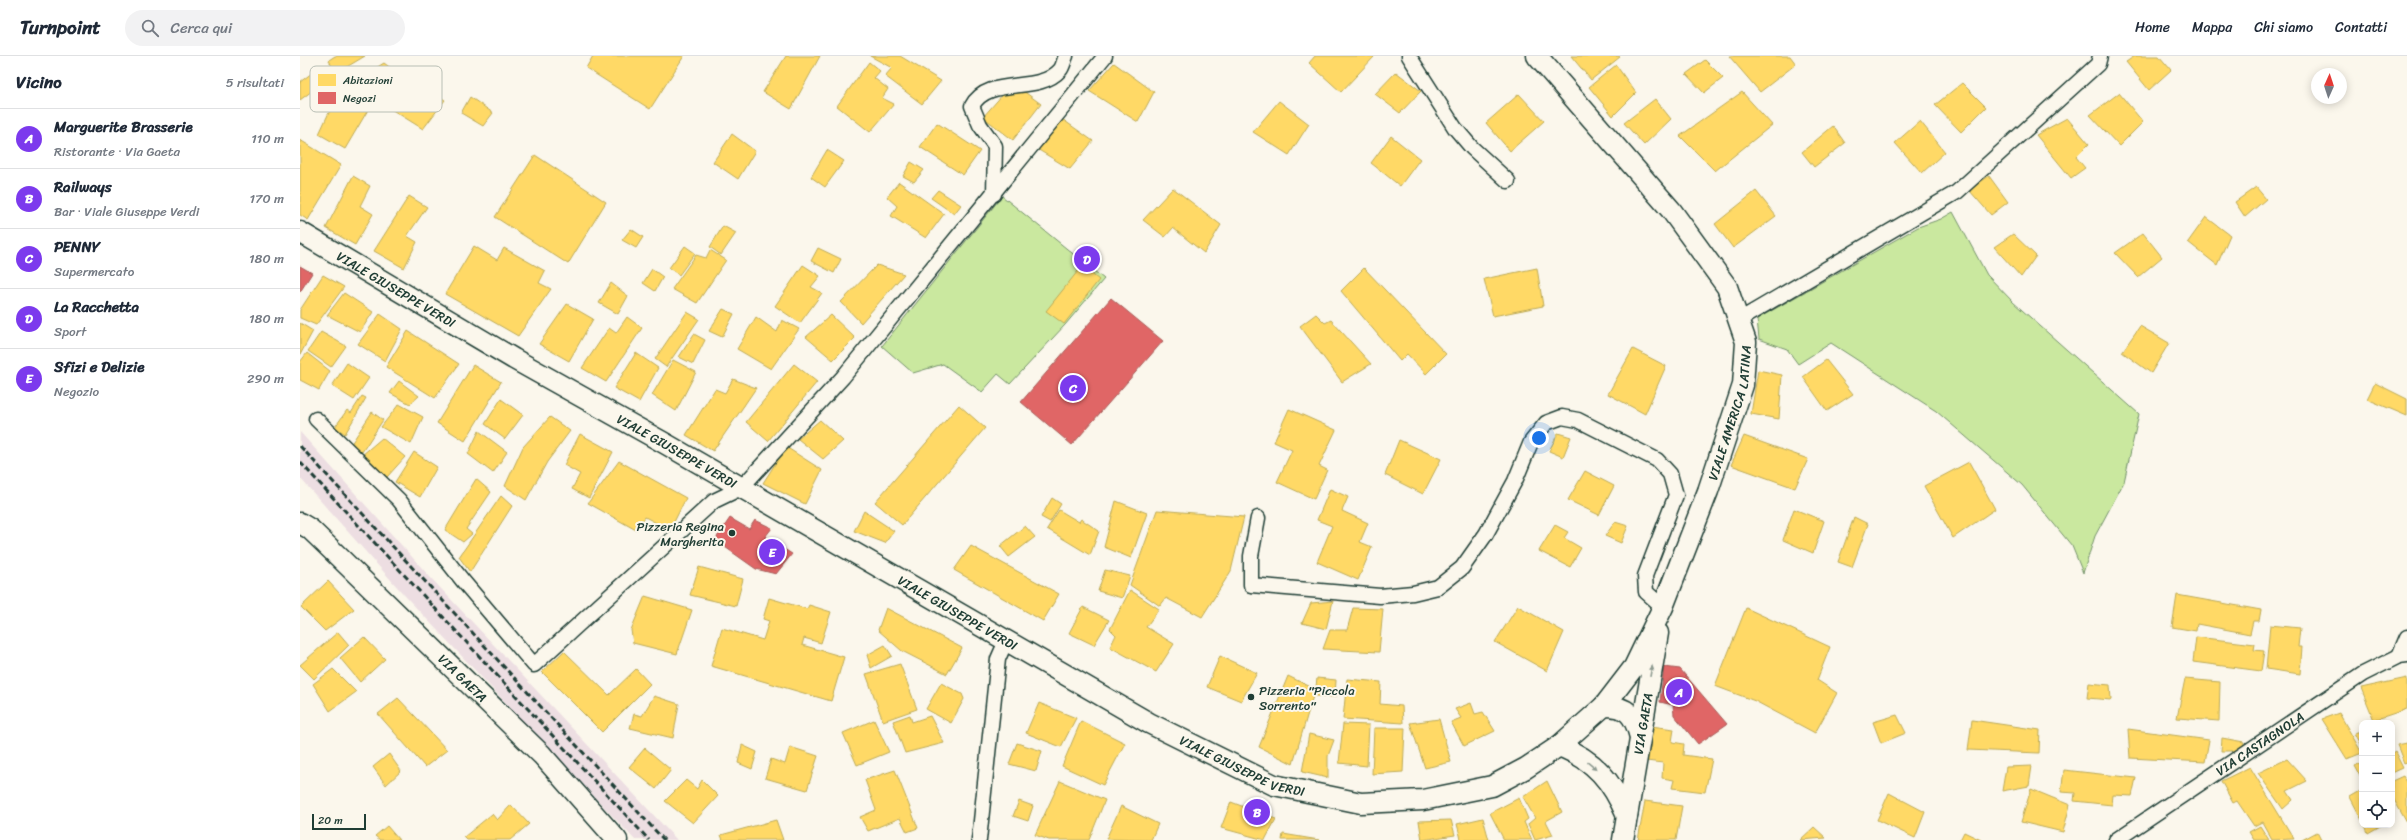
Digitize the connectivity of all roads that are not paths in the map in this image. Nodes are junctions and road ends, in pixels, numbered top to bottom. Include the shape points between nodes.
1 (1066, 56) edge
2 (1105, 56) edge
3 (1408, 56) edge
4 (1537, 56) edge
5 (2100, 56) edge
6 (1508, 181) dead end
7 (994, 194) junction
8 (300, 232) edge
9 (1738, 320) junction
10 (316, 419) dead end
11 (741, 488) junction
12 (1258, 518) dead end
13 (300, 523) edge
14 (1663, 607) junction
15 (2407, 637) edge
16 (1006, 641) junction
17 (2403, 655) edge
18 (1604, 706) junction
19 (1640, 737) junction
20 (1559, 746) junction
21 (1627, 816) junction
22 (617, 840) edge
23 (979, 840) edge
24 (1623, 840) edge
25 (2116, 840) edge

1 - 7 street via 1061,70 1049,78 989,90 977,97 972,106 980,125 995,146
2 - 7 street
3 - 6 street via 1455,128 1472,148
4 - 9 main road, VIALE AMERICA LATINA via 1670,210 1727,286
5 - 9 street via 2098,64 1957,192
7 - 11 street via 843,378
8 - 11 main road, VIALE GIUSEPPE VERDI via 514,359
9 - 14 main road, VIALE AMERICA LATINA via 1746,342 1743,385 1708,491
10 - 11 street via 399,500 534,665 714,502
11 - 16 main road, VIALE GIUSEPPE VERDI
12 - 14 street via 1251,556 1251,585 1380,596 1413,593 1438,587 1462,568 1486,534 1515,482 1530,442 1546,423 1562,417 1578,420 1657,460 1670,474 1676,495 1645,576 1646,592
13 - 22 main road, VIA GAETA via 339,556 542,755
14 - 18 main road, VIALE AMERICA LATINA via 1634,667
19 -> 14 main road, VIA GAETA
15 - 17 street
16 - 20 main road, VIALE GIUSEPPE VERDI via 1149,723 1274,785 1361,803 1423,800 1492,786
16 - 23 street via 998,659
17 - 25 street, VIA CASTAGNOLA via 2363,674
18 - 19 main road via 1614,706 1629,713 1635,720
18 - 20 main road, VIALE AMERICA LATINA
19 - 21 main road, VIA GAETA
20 -> 21 main road via 1576,753 1613,786
21 - 24 main road, VIA GAETA

